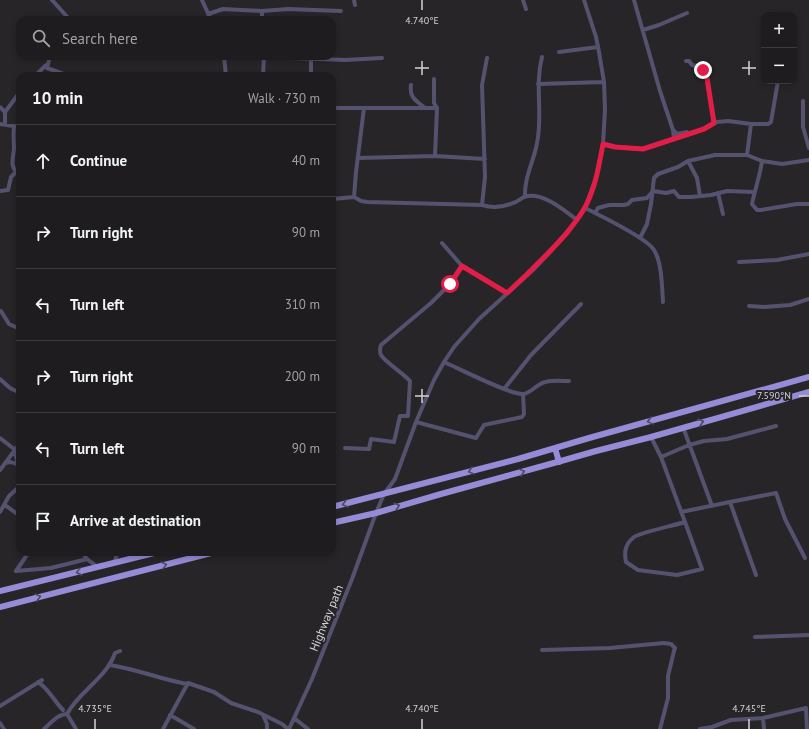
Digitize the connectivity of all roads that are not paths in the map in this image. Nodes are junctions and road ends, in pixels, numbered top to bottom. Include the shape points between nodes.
1 (52, 0) edge
2 (202, 0) edge
3 (523, 0) edge
4 (584, 0) edge
5 (634, 0) edge
6 (526, 8) dead end
7 (262, 11) junction
8 (341, 11) dead end
9 (687, 13) dead end
10 (208, 14) joint
11 (66, 16) edge
12 (262, 16) edge
13 (643, 30) junction
14 (598, 47) junction
15 (559, 52) dead end
16 (542, 57) dead end
17 (382, 58) dead end
18 (488, 58) dead end
19 (336, 59) edge
20 (48, 60) edge
21 (224, 60) edge
22 (264, 60) edge
23 (311, 60) edge
24 (686, 61) dead end
25 (46, 66) junction
26 (39, 72) edge
27 (58, 72) edge
28 (226, 72) edge
29 (263, 72) edge
30 (311, 72) edge
31 (434, 78) dead end
32 (604, 82) junction
33 (538, 84) junction
34 (777, 84) edge
35 (411, 85) dead end
36 (16, 97) edge
37 (803, 101) dead end
38 (0, 107) edge
39 (336, 108) edge
40 (364, 108) junction
41 (425, 108) junction
42 (437, 108) junction
43 (5, 112) junction
44 (714, 123) junction
45 (0, 124) edge
46 (5, 124) junction
47 (751, 124) junction
48 (14, 127) joint
49 (704, 129) junction
50 (673, 130) junction
51 (674, 138) junction
52 (603, 144) junction
53 (809, 148) edge
54 (435, 156) junction
55 (747, 156) junction
56 (358, 158) junction
57 (484, 159) junction
58 (809, 160) edge
59 (688, 161) junction
60 (762, 161) junction
61 (16, 171) edge
62 (16, 174) edge
63 (0, 191) edge
64 (653, 191) junction
65 (754, 192) junction
66 (718, 193) junction
67 (700, 196) junction
68 (354, 197) junction
69 (525, 197) junction
70 (336, 199) edge
71 (809, 204) edge
72 (482, 205) junction
73 (585, 208) junction
74 (595, 212) junction
75 (723, 214) dead end
76 (577, 220) junction
77 (640, 238) junction
78 (442, 243) dead end
79 (809, 254) edge
80 (739, 262) dead end
81 (462, 266) junction
82 (507, 293) junction
83 (809, 298) edge
84 (663, 302) dead end
85 (581, 304) dead end
86 (749, 306) dead end
87 (0, 311) edge
88 (16, 327) edge
89 (444, 362) junction
90 (809, 377) edge
91 (0, 379) edge
92 (569, 381) dead end
93 (504, 389) junction
94 (16, 391) edge
95 (809, 392) edge
96 (523, 394) junction
97 (416, 422) junction
98 (776, 426) dead end
99 (684, 427) junction
100 (651, 437) junction
101 (0, 438) edge
102 (690, 445) junction
103 (16, 448) edge
104 (345, 448) dead end
105 (555, 448) junction
106 (14, 450) junction
107 (16, 456) edge
108 (661, 457) junction
109 (561, 461) junction
110 (5, 463) junction
111 (16, 464) edge
112 (0, 470) edge
113 (16, 492) edge
114 (384, 494) junction
115 (730, 502) junction
116 (5, 505) junction
117 (336, 506) edge
118 (712, 506) junction
119 (0, 512) edge
120 (681, 512) junction
121 (16, 513) edge
122 (376, 513) junction
123 (336, 522) edge
124 (685, 522) junction
125 (26, 556) edge
126 (85, 556) edge
127 (117, 556) edge
128 (142, 556) edge
129 (199, 556) edge
130 (805, 558) dead end
131 (87, 559) junction
132 (114, 563) junction
133 (95, 568) junction
134 (756, 575) dead end
135 (0, 591) edge
136 (0, 606) edge
137 (809, 635) edge
138 (755, 637) dead end
139 (542, 650) dead end
140 (120, 651) dead end
141 (110, 665) junction
142 (187, 684) junction
143 (0, 706) edge
144 (808, 707) edge
145 (63, 710) dead end
146 (67, 714) junction
147 (170, 715) junction
148 (263, 715) junction
149 (294, 718) junction
150 (763, 718) junction
151 (0, 723) edge
152 (4, 729) edge
153 (44, 729) edge
154 (76, 729) edge
155 (162, 729) edge
156 (194, 729) edge
157 (266, 729) edge
158 (289, 729) edge
159 (308, 729) edge
160 (660, 729) edge
161 (700, 729) edge
162 (764, 729) edge
163 (807, 729) edge

1 - 11 street
2 - 10 street
3 - 6 street
4 - 14 street, Highway path
5 - 13 street
7 - 8 street
7 - 10 street via 223,9
7 - 12 street
9 - 13 street
13 - 50 street
14 - 15 street
14 - 32 street, Highway path
16 - 33 street
17 - 19 street
18 - 57 street via 482,85
20 - 25 street
21 - 28 street
22 - 29 street
23 - 30 street
24 - 44 street via 704,68
25 - 26 street
25 - 27 street
31 - 42 street via 434,103
32 - 33 street
32 - 52 street, Highway path
33 - 69 street via 538,138 527,176
34 - 47 street via 770,123
35 - 41 street via 412,98
36 - 43 street
37 - 53 street via 803,127
38 - 43 street
39 - 40 street
40 - 41 street
40 - 56 street
41 - 42 street
42 - 54 street
43 - 46 street
44 - 47 street via 728,121
44 - 49 street
45 - 46 street
46 - 48 street
47 - 55 street
48 - 61 street via 12,160
49 - 50 street via 677,134
49 - 51 street
50 - 51 street
51 - 52 street via 643,149
52 - 73 street, Highway path via 594,184
54 - 56 street
54 - 57 street
55 - 59 street via 715,155
55 - 60 street
56 - 68 street
57 - 72 street
58 - 60 street via 782,164
59 - 64 street via 656,176
59 - 67 street via 697,178
60 - 65 street
62 - 63 street via 11,177 8,190
64 - 67 street via 674,191 679,197
64 - 74 street via 647,198 632,200 624,205 598,208
64 - 77 street via 647,224
65 - 66 street
65 - 71 street via 752,204 757,210
66 - 67 street
66 - 75 street
68 - 70 street
68 - 72 street via 367,202
69 - 72 street via 500,206
69 - 76 street via 547,200
73 - 74 street
73 - 76 street, Highway path
74 - 77 street
76 - 82 street, Highway path via 532,270
77 - 84 street via 654,249 657,256
78 - 81 street
79 - 80 street via 777,260
81 - 82 street
81 - 104 street via 450,284 431,303 381,345 382,357 410,381 408,416 400,416 394,442 371,439 369,449
82 - 89 street, Highway path via 479,319
83 - 86 street via 790,305
85 - 93 street via 531,355
87 - 88 street via 9,324
89 - 93 street
89 - 97 street, Highway path
90 -> 105 highway
91 - 94 street
92 - 96 street via 544,382
93 - 96 street
99 -> 95 highway
96 - 97 street via 522,417 484,425 476,438
97 - 114 street, Highway path via 395,479
98 - 102 street via 727,439
99 - 100 highway
99 - 102 street
100 - 108 street
100 - 109 highway
101 - 106 street
102 - 108 street
102 - 118 street
103 - 106 street
105 - 109 highway via 559,462
105 -> 114 highway
106 - 107 street
106 - 110 street
108 - 120 street
122 -> 109 highway
110 - 111 street
110 - 112 street
113 - 116 street via 9,496
114 -> 117 highway
114 - 122 street, Highway path
115 - 118 street
115 - 130 street via 776,493 785,520
115 - 134 street
116 - 119 street
116 - 121 street
118 - 120 street
120 - 124 street
122 - 123 highway
122 - 149 street, Highway path via 352,579
124 - 124 street via 634,536 624,552 626,562 638,570 677,575 702,569
125 - 131 street via 16,571 51,568
126 - 131 street
127 - 132 street
128 - 132 highway
136 -> 129 highway
131 - 133 street
132 - 133 highway
133 -> 135 highway
137 - 138 street
139 - 160 street via 671,644 675,648 668,676 668,698
140 - 141 street via 115,653
141 - 142 street
141 - 146 street via 72,705
142 - 147 street
142 - 148 street via 214,692 231,703
143 - 145 street via 40,681
144 - 150 street
144 - 163 street
146 - 153 street via 62,714
146 - 154 street
147 - 155 street
147 - 156 street
148 - 157 street via 267,724
148 - 158 street
149 - 158 street, Highway path
149 - 159 street
150 - 161 street via 731,720
150 - 162 street
151 - 152 street

